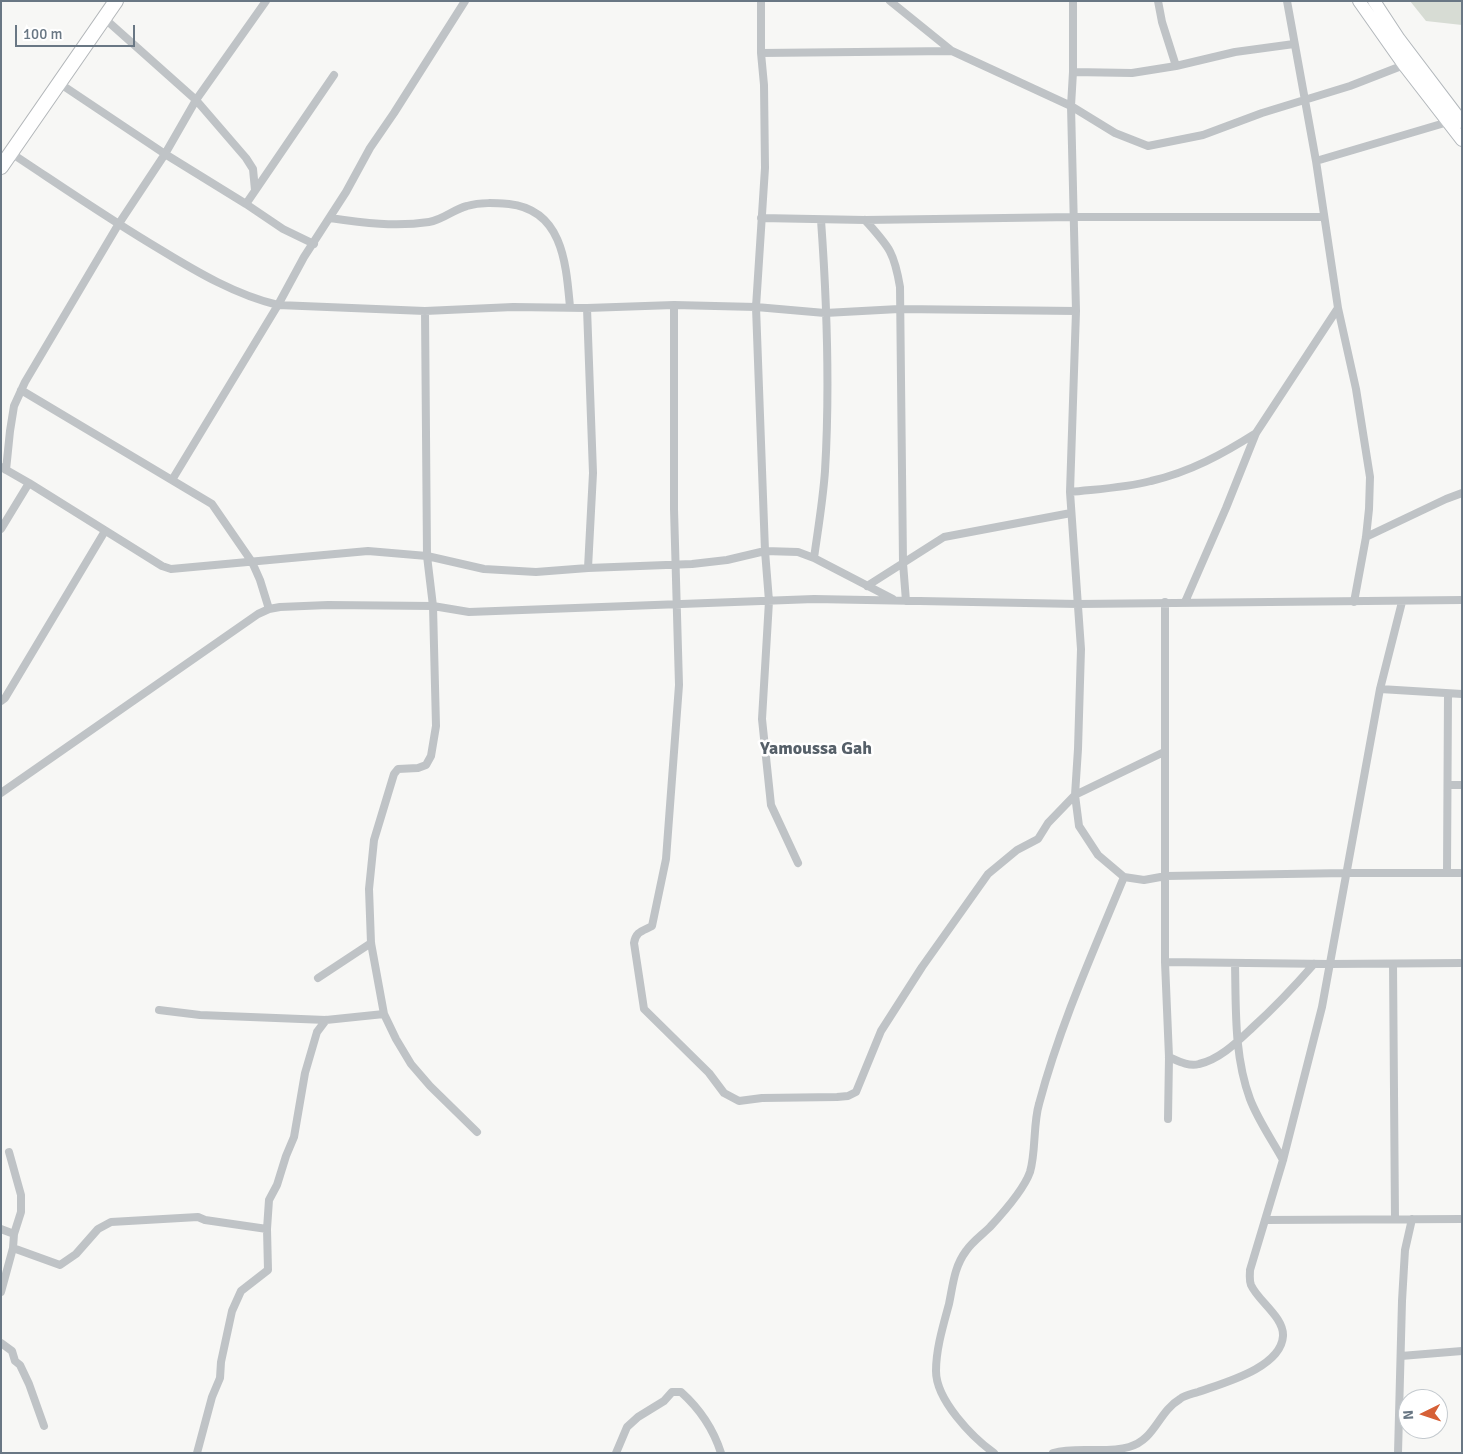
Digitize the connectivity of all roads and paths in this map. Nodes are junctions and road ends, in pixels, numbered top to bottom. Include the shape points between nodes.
1 (116, 1) edge
2 (266, 1) edge
3 (465, 1) edge
4 (761, 1) edge
5 (890, 1) edge
6 (1073, 1) edge
7 (1158, 1) edge
8 (1287, 1) edge
9 (1358, 1) edge
10 (1374, 1) edge
11 (104, 18) junction
12 (1294, 44) junction
13 (952, 51) junction
14 (762, 53) junction
15 (1404, 65) junction
16 (1176, 66) junction
17 (1074, 72) junction
18 (334, 75) dead end
19 (59, 83) junction
20 (1306, 99) junction
21 (196, 100) junction
22 (1072, 106) junction
23 (1458, 122) edge
24 (1462, 140) edge
25 (11, 153) junction
26 (165, 154) junction
27 (1316, 161) junction
28 (1, 167) edge
29 (255, 190) junction
30 (246, 204) junction
31 (1074, 217) junction
32 (1324, 217) junction
33 (330, 218) junction
34 (761, 218) junction
35 (821, 220) junction
36 (865, 220) junction
37 (118, 225) junction
38 (314, 244) junction
39 (674, 305) junction
40 (278, 306) junction
41 (570, 307) junction
42 (756, 307) junction
43 (587, 308) junction
44 (1338, 308) junction
45 (900, 309) junction
46 (425, 310) junction
47 (1076, 311) junction
48 (825, 313) junction
49 (21, 390) junction
50 (1256, 433) junction
51 (4, 469) edge
52 (172, 480) junction
53 (29, 483) junction
54 (1070, 492) junction
55 (1462, 493) edge
56 (1071, 513) junction
57 (1, 529) edge
58 (105, 531) junction
59 (1366, 538) junction
60 (765, 551) junction
61 (427, 556) junction
62 (814, 558) junction
63 (252, 562) junction
64 (903, 563) junction
65 (675, 564) junction
66 (588, 568) junction
67 (867, 586) junction
68 (895, 600) junction
69 (1462, 600) edge
70 (769, 601) junction
71 (906, 601) junction
72 (1165, 602) junction
73 (1185, 602) junction
74 (1354, 602) junction
75 (1402, 602) junction
76 (1078, 604) junction
77 (676, 605) junction
78 (433, 606) junction
79 (268, 609) junction
80 (1380, 689) junction
81 (1448, 694) junction
82 (1462, 694) edge
83 (1, 701) edge
84 (1164, 752) junction
85 (1448, 785) junction
86 (1462, 785) edge
87 (1, 792) edge
88 (1075, 795) junction
89 (798, 864) dead end
90 (1346, 873) junction
91 (1447, 873) junction
92 (1462, 873) edge
93 (1166, 876) junction
94 (1124, 877) junction
95 (371, 942) junction
96 (1165, 962) junction
97 (1462, 962) edge
98 (1235, 963) junction
99 (1314, 964) junction
100 (1330, 964) junction
101 (1393, 964) junction
102 (318, 978) dead end
103 (159, 1010) dead end
104 (384, 1014) junction
105 (326, 1020) junction
106 (1237, 1042) junction
107 (1169, 1057) junction
108 (1168, 1119) dead end
109 (477, 1132) dead end
110 (9, 1152) dead end
111 (1283, 1160) junction
112 (1412, 1219) junction
113 (1462, 1219) edge
114 (1264, 1220) junction
115 (1395, 1220) junction
116 (1, 1229) edge
117 (268, 1229) junction
118 (14, 1234) junction
119 (13, 1248) junction
120 (1, 1292) edge
121 (1, 1342) edge
122 (1462, 1351) edge
123 (1401, 1356) junction
124 (44, 1426) dead end
125 (197, 1453) edge
126 (616, 1453) edge
127 (721, 1453) edge
128 (994, 1453) edge
129 (1053, 1453) edge
130 (1398, 1453) edge

1 - 11 highway
2 - 21 street
3 - 33 street via 370,148
4 - 14 street
5 - 13 street
6 - 17 street
7 - 16 street
8 - 12 street
9 - 15 main road
10 - 23 main road
11 - 19 highway
11 - 21 street
12 - 16 street via 1235,52
12 - 20 street
13 - 14 street
13 - 22 street
14 - 34 street via 765,168
15 - 20 street
15 - 23 main road
16 - 17 street via 1132,73
17 - 22 street
18 - 29 street
19 - 25 highway
19 - 26 street
20 - 22 street via 1203,135 1148,146 1115,133
20 - 27 street
21 - 26 street
21 - 29 street via 246,158 253,169
22 - 31 street
23 - 24 main road
23 - 27 street
25 - 28 highway
25 - 37 street
26 - 30 street
26 - 37 street
27 - 32 street
29 - 30 street
30 - 38 street via 283,229
31 - 32 street
31 - 36 street
31 - 47 street
32 - 44 street
33 - 38 street
33 - 41 street via 403,224 431,222 467,206 494,203 521,206 540,214 559,240
34 - 35 street
34 - 42 street
35 - 36 street
35 - 48 street
36 - 45 street via 889,246 897,264
37 - 40 street via 214,280
37 - 49 street
38 - 40 street
39 - 42 street
39 - 43 street
39 - 65 street
40 - 46 street
40 - 52 street
41 - 43 street
41 - 46 street
42 - 48 street
42 - 60 street
43 - 66 street via 593,473
44 - 50 street
44 - 59 street via 1356,389 1370,477
45 - 47 street
45 - 48 street
45 - 64 street
46 - 61 street
47 - 54 street
48 - 62 street via 828,378 825,472
49 - 51 street via 14,406
49 - 52 street
50 - 54 street via 1224,453 1150,481
50 - 73 street
51 - 53 street
52 - 63 street via 212,504
53 - 57 street
53 - 58 street
54 - 56 street
55 - 59 street
56 - 64 street via 944,538
56 - 76 street
58 - 63 street via 171,569
58 - 83 street
59 - 74 street
60 - 62 street via 798,552
60 - 65 street via 726,560
60 - 70 street
61 - 63 street via 368,551
61 - 66 street via 484,569 521,572
61 - 78 street
62 - 67 street
63 - 79 street
64 - 67 street
64 - 71 street
65 - 66 street
65 - 77 street
67 - 68 street
68 - 70 street
68 - 71 street
69 - 75 street
70 - 77 street
70 - 89 street via 762,719 766,764 771,805
71 - 76 street
72 - 73 street
72 - 76 street
72 - 84 street
73 - 74 street
74 - 75 street
75 - 80 street
76 - 88 street via 1081,649
77 - 78 street via 469,612
77 - 88 street via 679,686 666,859 652,926 638,932 634,943 644,1009 709,1072 724,1093 739,1101 837,1097 856,1092 881,1031 988,874 1017,850 1038,839 1048,823
78 - 79 street via 328,605
78 - 95 street via 436,726 426,765 398,769 394,774 374,840 369,888
79 - 87 street
80 - 81 street
80 - 90 street
81 - 82 street
81 - 85 street
84 - 88 street
84 - 93 street
85 - 86 street
85 - 91 street
88 - 94 street via 1080,826 1098,855
90 - 91 street
90 - 93 street
90 - 100 street
91 - 92 street
93 - 94 street via 1144,880
93 - 96 street
94 - 128 street via 1071,1003 1053,1056 1038,1106 1030,1172 991,1226 966,1250 955,1270 936,1372 942,1395 983,1445
95 - 102 street
95 - 104 street
96 - 98 street
96 - 107 street
97 - 101 street
98 - 99 street
98 - 106 street
99 - 100 street
99 - 106 street via 1277,1006
100 - 101 street
100 - 111 street
101 - 115 street
103 - 105 street via 200,1015
104 - 105 street
104 - 109 street via 411,1064
105 - 117 street via 317,1032 305,1073 294,1138 269,1200
106 - 107 street via 1211,1060 1198,1064 1190,1065
106 - 111 street via 1250,1100
107 - 108 street
110 - 118 street via 21,1195 21,1212
111 - 114 street
112 - 113 street
112 - 115 street
112 - 123 street via 1405,1250
114 - 115 street
114 - 129 street via 1250,1270 1250,1283 1259,1299 1276,1317 1283,1335 1278,1350 1269,1361 1248,1373 1180,1398 1165,1412 1149,1436 1131,1447 1109,1452 1080,1450
116 - 118 street
117 - 119 street via 198,1217 111,1222 98,1229 76,1254 60,1265
117 - 125 street via 268,1270 241,1291 232,1311 220,1378
118 - 119 street
119 - 120 street
121 - 124 street via 12,1351 20,1365
122 - 123 street
123 - 130 street
126 - 127 street via 627,1427 672,1392 681,1392 705,1417

